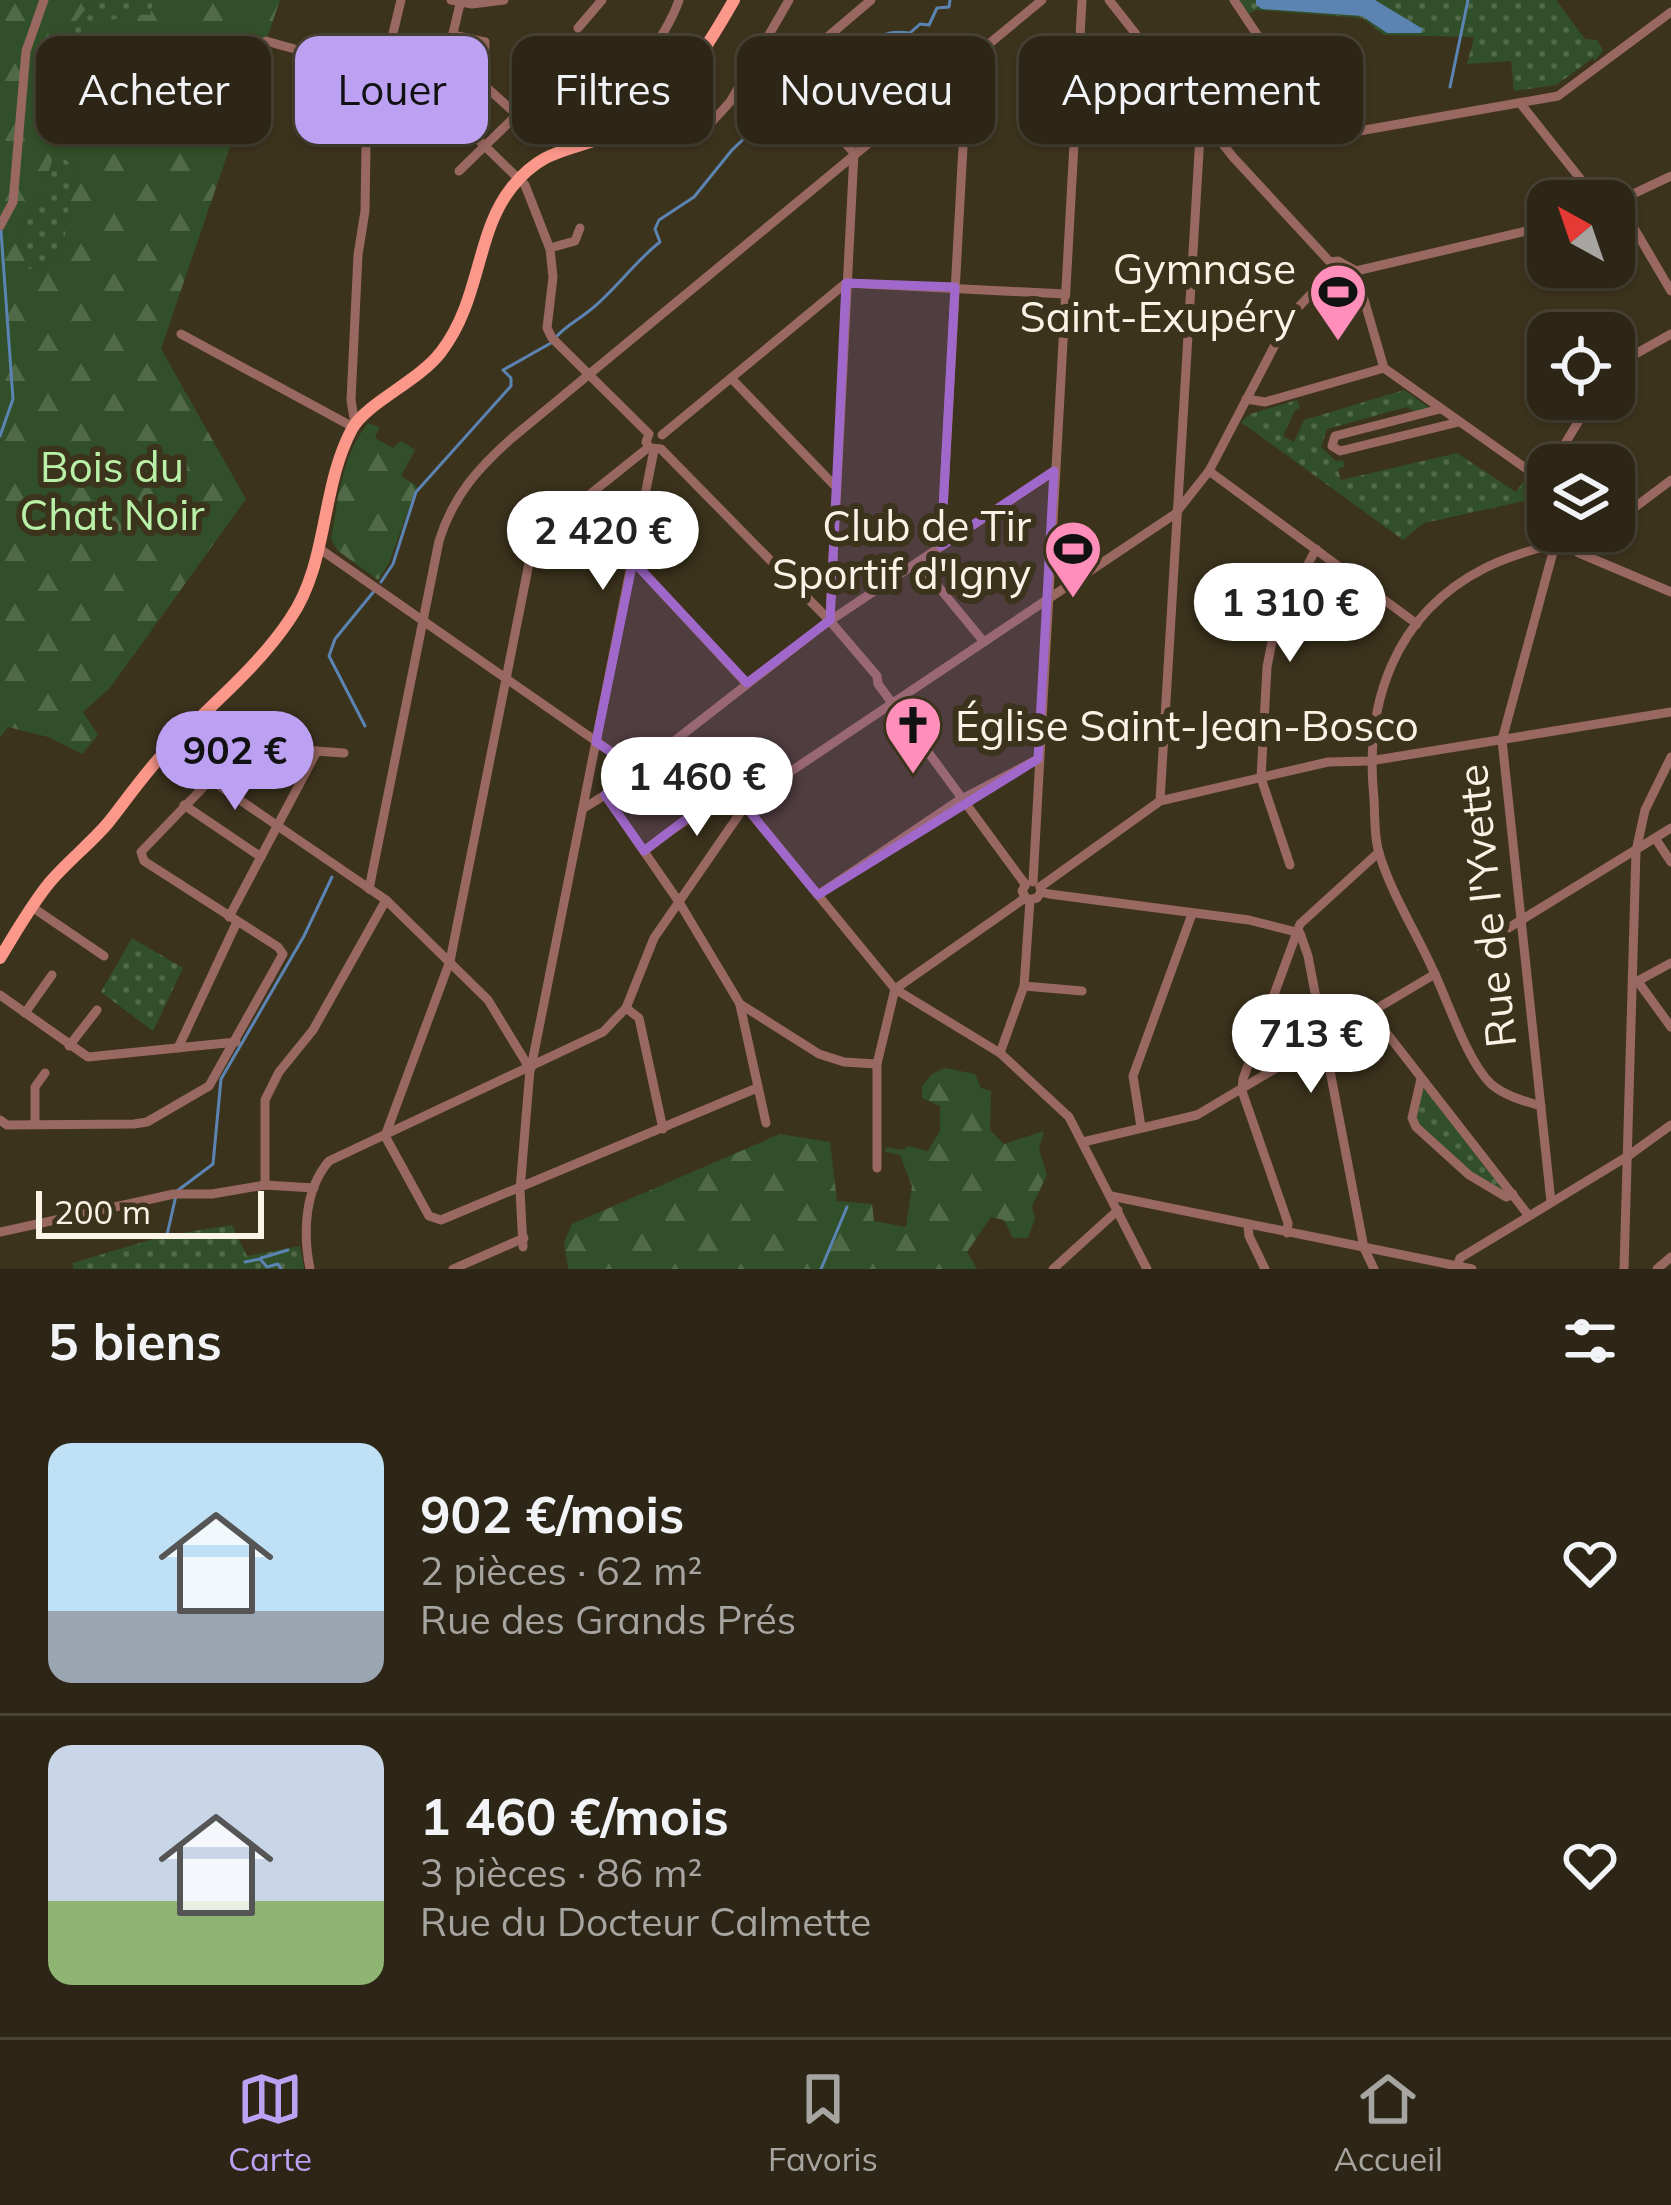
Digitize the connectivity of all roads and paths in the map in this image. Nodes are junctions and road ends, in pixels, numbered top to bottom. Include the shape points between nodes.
1 (44, 0) edge
2 (401, 0) edge
3 (504, 0) edge
4 (602, 0) edge
5 (679, 0) edge
6 (731, 0) edge
7 (789, 0) edge
8 (871, 0) edge
9 (1042, 0) edge
10 (1082, 0) edge
11 (1109, 0) edge
12 (1234, 0) edge
13 (457, 1) edge
14 (1671, 12) edge
15 (578, 28) dead end
16 (453, 35) joint
17 (392, 36) edge
18 (659, 36) edge
19 (768, 36) edge
20 (829, 36) edge
21 (1137, 36) edge
22 (995, 39) edge
23 (1606, 43) dead end
24 (1614, 53) junction
25 (737, 90) edge
26 (1520, 103) junction
27 (512, 110) edge
28 (512, 116) edge
29 (713, 120) edge
30 (367, 144) edge
31 (846, 144) edge
32 (865, 144) edge
33 (963, 144) edge
34 (1199, 144) edge
35 (1224, 144) edge
36 (484, 146) junction
37 (854, 153) junction
38 (459, 171) dead end
39 (1670, 178) edge
40 (1581, 180) edge
41 (522, 182) junction
42 (1635, 194) edge
43 (1, 225) edge
44 (580, 228) dead end
45 (1527, 231) edge
46 (1635, 233) edge
47 (550, 248) junction
48 (1330, 262) junction
49 (1353, 274) junction
50 (1329, 275) junction
51 (846, 283) junction
52 (956, 287) junction
53 (1671, 292) edge
54 (1065, 294) junction
55 (181, 334) dead end
56 (1671, 334) edge
57 (1635, 354) edge
58 (1384, 368) junction
59 (589, 374) junction
60 (731, 378) junction
61 (1246, 399) junction
62 (1440, 409) junction
63 (1460, 422) junction
64 (354, 425) junction
65 (653, 445) junction
66 (1527, 462) edge
67 (1054, 471) junction
68 (1209, 471) junction
69 (1671, 480) edge
70 (834, 485) junction
71 (1635, 508) edge
72 (1175, 514) junction
73 (941, 546) junction
74 (320, 549) junction
75 (1316, 549) junction
76 (1527, 551) edge
77 (1553, 552) edge
78 (1578, 552) edge
79 (632, 561) junction
80 (918, 562) junction
81 (1671, 592) edge
82 (1048, 600) junction
83 (422, 619) junction
84 (830, 621) junction
85 (1417, 624) junction
86 (984, 642) junction
87 (505, 676) junction
88 (746, 683) junction
89 (895, 703) junction
90 (1671, 712) edge
91 (1502, 740) junction
92 (596, 742) junction
93 (266, 747) junction
94 (166, 750) junction
95 (317, 751) junction
96 (344, 753) dead end
97 (1671, 757) edge
98 (1038, 759) junction
99 (1370, 761) junction
100 (636, 769) junction
101 (305, 774) junction
102 (1261, 778) junction
103 (208, 781) junction
104 (605, 795) junction
105 (964, 797) junction
106 (1160, 801) junction
107 (184, 805) junction
108 (745, 806) junction
109 (584, 808) junction
110 (277, 826) junction
111 (1671, 828) edge
112 (1655, 838) junction
113 (644, 851) junction
114 (1636, 851) junction
115 (1379, 852) junction
116 (261, 857) junction
117 (1671, 862) edge
118 (1290, 865) dead end
119 (1035, 886) junction
120 (369, 889) junction
121 (818, 895) junction
122 (1028, 899) junction
123 (386, 900) junction
124 (679, 902) junction
125 (32, 907) junction
126 (1192, 914) junction
127 (232, 920) junction
128 (1521, 920) junction
129 (1300, 933) junction
130 (1479, 946) dead end
131 (104, 956) dead end
132 (0, 958) edge
133 (450, 961) junction
134 (1671, 963) edge
135 (1435, 974) junction
136 (52, 975) dead end
137 (1636, 983) junction
138 (1024, 986) junction
139 (895, 989) junction
140 (1082, 991) dead end
141 (0, 995) edge
142 (740, 1004) junction
143 (626, 1007) junction
144 (97, 1010) dead end
145 (25, 1013) junction
146 (1371, 1013) junction
147 (1671, 1027) edge
148 (236, 1042) junction
149 (1324, 1042) junction
150 (69, 1046) junction
151 (178, 1048) junction
152 (1000, 1053) junction
153 (877, 1064) junction
154 (530, 1069) junction
155 (45, 1073) dead end
156 (1421, 1079) junction
157 (757, 1088) junction
158 (1243, 1091) junction
159 (1541, 1106) junction
160 (766, 1123) dead end
161 (35, 1124) junction
162 (1671, 1125) edge
163 (2, 1126) edge
164 (1141, 1127) junction
165 (663, 1129) junction
166 (385, 1136) junction
167 (1083, 1142) junction
168 (1628, 1156) junction
169 (877, 1168) dead end
170 (265, 1185) junction
171 (314, 1188) junction
172 (520, 1190) junction
173 (1514, 1194) junction
174 (1111, 1196) junction
175 (1552, 1202) junction
176 (1118, 1210) junction
177 (1529, 1216) junction
178 (1248, 1226) junction
179 (0, 1232) edge
180 (1288, 1232) junction
181 (1364, 1248) junction
182 (1671, 1257) edge
183 (1457, 1266) junction
184 (310, 1269) edge
185 (453, 1269) edge
186 (1053, 1269) edge
187 (1147, 1269) edge
188 (1265, 1269) edge
189 (1374, 1269) edge
190 (1472, 1269) edge
191 (1624, 1269) edge
192 (1657, 1269) edge

1 - 43 street via 26,51 13,202
2 - 17 street
3 - 13 street
4 - 15 street
5 - 18 street
6 - 41 main road via 654,109 618,132 576,144
7 - 19 street
8 - 20 street
9 - 22 street
10 - 54 street
11 - 21 street
12 - 26 street via 1322,133
13 - 16 street
14 - 24 street
16 - 27 street via 485,42 484,85
23 - 24 street
24 - 26 street via 1558,96
25 - 29 street
26 - 40 street
28 - 36 street
30 - 64 street
31 - 37 street
32 - 37 street
33 - 52 street
34 - 72 street
35 - 48 street
36 - 38 street
36 - 41 street
37 - 51 street
37 - 59 street
39 - 42 street
41 - 47 street
41 - 64 main road via 440,353
44 - 47 street via 575,241
45 - 49 street
46 - 53 street
47 - 59 street via 547,328
48 - 49 street
48 - 50 street
49 - 50 street
49 - 58 street
50 - 61 street via 1290,316
51 - 52 street
51 - 60 street
51 - 70 street
52 - 54 street
52 - 73 street
54 - 67 street
55 - 64 street
56 - 57 street
58 - 61 street via 1264,402
58 - 62 street
59 - 65 street
59 - 83 street via 480,467 456,499
60 - 65 street
60 - 70 street
61 - 68 street
62 - 63 street
62 - 63 street via 1335,436 1332,446 1340,451
63 - 66 street
64 - 74 main road
65 - 79 street
65 - 84 street
65 - 87 street via 532,548
67 - 73 street
67 - 82 street
68 - 72 street
68 - 75 street
69 - 71 street
70 - 84 street
72 - 82 street
72 - 106 street
73 - 80 street
74 - 83 street
74 - 94 main road via 306,593 272,644
75 - 85 street
75 - 102 street via 1269,648
76 - 85 street via 1482,569
77 - 91 street, Rue de l'Yvette
78 - 81 street
79 - 88 street
79 - 92 street
80 - 84 street
80 - 86 street
82 - 86 street
82 - 98 street
83 - 87 street
83 - 120 street
84 - 88 street
84 - 89 street
85 - 99 street via 1379,694
86 - 89 street
87 - 92 street
87 - 133 street
88 - 100 street
89 - 105 street
89 - 108 street
90 - 91 street
91 - 99 street
91 - 128 street, Rue de l'Yvette
92 - 100 street
92 - 109 street
93 - 95 street
93 - 101 street
93 - 103 street via 243,746
94 - 103 street
94 - 125 main road
95 - 96 street
95 - 101 street
97 - 114 street
98 - 105 street
98 - 119 street
99 - 102 street
99 - 115 street
100 - 104 street
101 - 110 street
102 - 106 street
102 - 118 street
103 - 107 street
103 - 110 street
104 - 109 street
104 - 113 street
105 - 119 street
105 - 121 street
106 - 119 street
107 - 116 street
107 - 127 street via 141,857
108 - 113 street via 694,813
108 - 121 street
108 - 124 street
109 - 154 street
110 - 116 street
110 - 120 street
111 - 112 street
112 - 114 street
112 - 117 street
113 - 124 street
114 - 128 street
114 - 137 street
115 - 129 street via 1300,924
115 - 135 street
116 - 127 street
119 - 122 street
119 - 122 street
119 - 126 street
120 - 123 street
121 - 139 street
122 - 138 street
122 - 139 street
123 - 133 street
123 - 170 street via 265,1100
124 - 142 street
124 - 143 street via 654,938
125 - 131 street
125 - 132 main road
126 - 129 street
126 - 164 street via 1133,1076
127 - 148 street via 283,954
127 - 151 street
128 - 130 street
128 - 159 street, Rue de l'Yvette
129 - 149 street
129 - 158 street
133 - 154 street via 488,1000
133 - 166 street
134 - 137 street
135 - 146 street
135 - 159 street via 1491,1084
136 - 145 street
137 - 147 street
137 - 168 street
138 - 140 street
138 - 152 street
139 - 152 street
139 - 153 street
141 - 145 street
142 - 153 street via 818,1054
142 - 157 street
143 - 154 street via 590,1042
143 - 165 street via 639,1018
144 - 150 street
145 - 150 street
146 - 149 street
146 - 156 street
148 - 151 street
148 - 161 street via 209,1086 147,1122
149 - 158 street
149 - 181 street
150 - 151 street via 96,1058
152 - 167 street via 1069,1118
153 - 169 street
154 - 166 street
154 - 172 street
155 - 161 street via 35,1087
156 - 173 street
156 - 173 street via 1416,1127 1469,1175
157 - 160 street
157 - 165 street
158 - 164 street via 1197,1115
158 - 180 street
159 - 175 street, Rue de l'Yvette
161 - 163 street
162 - 168 street
164 - 167 street
165 - 172 street
166 - 171 street via 329,1162
166 - 172 street via 429,1216 441,1220
167 - 174 street
168 - 175 street
168 - 191 street
170 - 171 street
170 - 179 street via 176,1194
171 - 184 street
172 - 185 street via 523,1242
173 - 177 street
174 - 176 street
174 - 178 street
175 - 177 street
176 - 186 street
176 - 187 street
177 - 183 street
178 - 180 street
178 - 188 street
180 - 181 street
181 - 183 street
181 - 189 street
182 - 192 street
183 - 190 street

